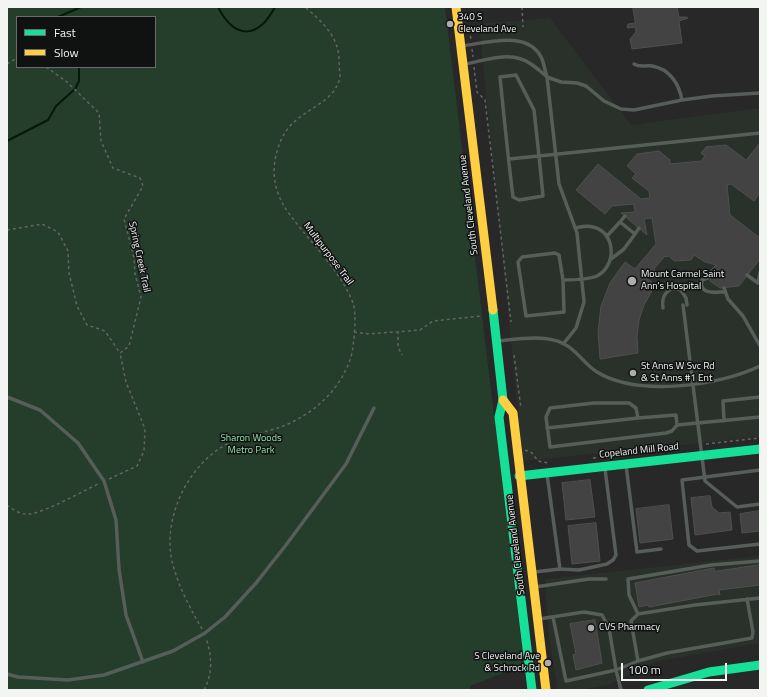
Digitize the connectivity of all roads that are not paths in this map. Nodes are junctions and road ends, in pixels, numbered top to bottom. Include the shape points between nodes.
1 (456, 7) edge
2 (462, 46) junction
3 (464, 64) junction
4 (634, 64) dead end
5 (547, 77) junction
6 (760, 93) edge
7 (682, 100) junction
8 (760, 133) edge
9 (556, 155) junction
10 (539, 156) junction
11 (508, 159) junction
12 (624, 216) dead end
13 (620, 222) junction
14 (575, 228) junction
15 (639, 228) dead end
16 (635, 234) junction
17 (606, 236) junction
18 (610, 260) junction
19 (760, 273) edge
20 (747, 275) dead end
21 (710, 276) dead end
22 (582, 279) junction
23 (563, 280) junction
24 (759, 284) edge
25 (663, 308) dead end
26 (497, 341) junction
27 (564, 343) junction
28 (760, 346) edge
29 (760, 366) edge
30 (694, 386) junction
31 (7, 397) edge
32 (760, 397) edge
33 (503, 400) junction
34 (374, 408) dead end
35 (760, 417) edge
36 (638, 418) junction
37 (724, 421) junction
38 (699, 424) junction
39 (678, 425) junction
40 (548, 428) junction
41 (760, 449) edge
42 (703, 456) junction
43 (626, 464) junction
44 (604, 466) junction
45 (760, 470) edge
46 (547, 472) junction
47 (519, 476) junction
48 (705, 477) junction
49 (760, 504) edge
50 (760, 544) edge
51 (662, 549) dead end
52 (760, 561) edge
53 (560, 569) junction
54 (531, 573) junction
55 (606, 579) dead end
56 (532, 587) junction
57 (760, 598) edge
58 (747, 599) junction
59 (638, 614) junction
60 (553, 617) junction
61 (537, 620) junction
62 (638, 660) junction
63 (143, 662) junction
64 (760, 665) edge
65 (616, 670) junction
66 (7, 674) edge
67 (532, 690) edge
68 (546, 690) edge
69 (621, 690) edge
70 (648, 690) edge

1 - 2 main road, South Cleveland Avenue
2 - 3 main road, South Cleveland Avenue
2 - 5 lane via 507,40 532,45 542,58
3 - 5 lane via 506,57 521,58
3 - 26 main road, South Cleveland Avenue
4 - 7 lane via 667,71 680,88
5 - 7 lane via 586,86 604,101 621,109 634,110
5 - 9 lane
6 - 7 lane
8 - 9 lane
9 - 10 lane
9 - 14 lane via 559,184
10 - 11 lane
10 - 11 lane via 542,196 519,200 513,197
10 - 11 lane via 534,110 516,75 500,77
12 - 13 lane
13 - 16 lane
13 - 17 lane
14 - 17 lane via 596,227
14 - 22 lane
15 - 16 lane
16 - 18 lane
17 - 18 lane via 612,251
18 - 22 lane via 602,272
19 - 24 lane
20 - 24 lane
21 - 28 lane via 702,280 704,290 725,290 728,300 750,326
22 - 23 lane
22 - 27 lane via 582,314 576,328
23 - 23 lane via 564,312 526,316 518,262 522,257 555,253 559,255
25 - 30 lane via 666,293 672,289 681,290 686,298
26 - 27 lane via 542,338
26 - 33 main road, South Cleveland Avenue
27 - 30 lane via 596,372 617,380 649,386
29 - 30 lane via 725,380
30 - 38 lane
31 - 63 lane via 40,410 78,443 104,481 116,520 119,569 126,615
32 - 37 lane via 723,402
33 - 47 main road, South Cleveland Avenue via 512,413
33 - 67 main road, South Cleveland Avenue via 499,417
34 - 63 lane via 346,464 256,583 225,617 205,633 173,651
35 - 37 lane
36 - 39 lane via 676,415
36 - 40 lane
36 - 40 lane via 636,408 629,403 594,403 550,408 546,417
37 - 38 lane
38 - 39 lane
38 - 42 lane
39 - 40 lane via 666,433 550,447
41 - 42 main road, Copeland Mill Road
42 - 43 main road, Copeland Mill Road
42 - 48 lane
43 - 44 main road, Copeland Mill Road
43 - 51 lane via 637,552
44 - 46 main road, Copeland Mill Road
44 - 53 lane via 616,555 608,564 579,570
45 - 48 lane
46 - 47 main road, Copeland Mill Road
46 - 53 lane
47 - 54 main road, South Cleveland Avenue
48 - 49 lane via 706,481 736,507
48 - 50 lane via 682,480 689,545 697,551
52 - 59 lane via 711,565 628,579 629,595
53 - 54 lane
54 - 56 main road, South Cleveland Avenue
55 - 56 lane
56 - 61 main road, South Cleveland Avenue
57 - 58 lane
58 - 59 lane
58 - 62 lane via 752,638
59 - 62 lane via 631,621
60 - 61 lane
60 - 65 lane via 584,612 602,615 609,628
60 - 65 lane via 566,682
61 - 68 main road, South Cleveland Avenue
62 - 65 lane
63 - 66 lane via 104,675 68,680
64 - 70 main road via 709,672
65 - 69 lane

